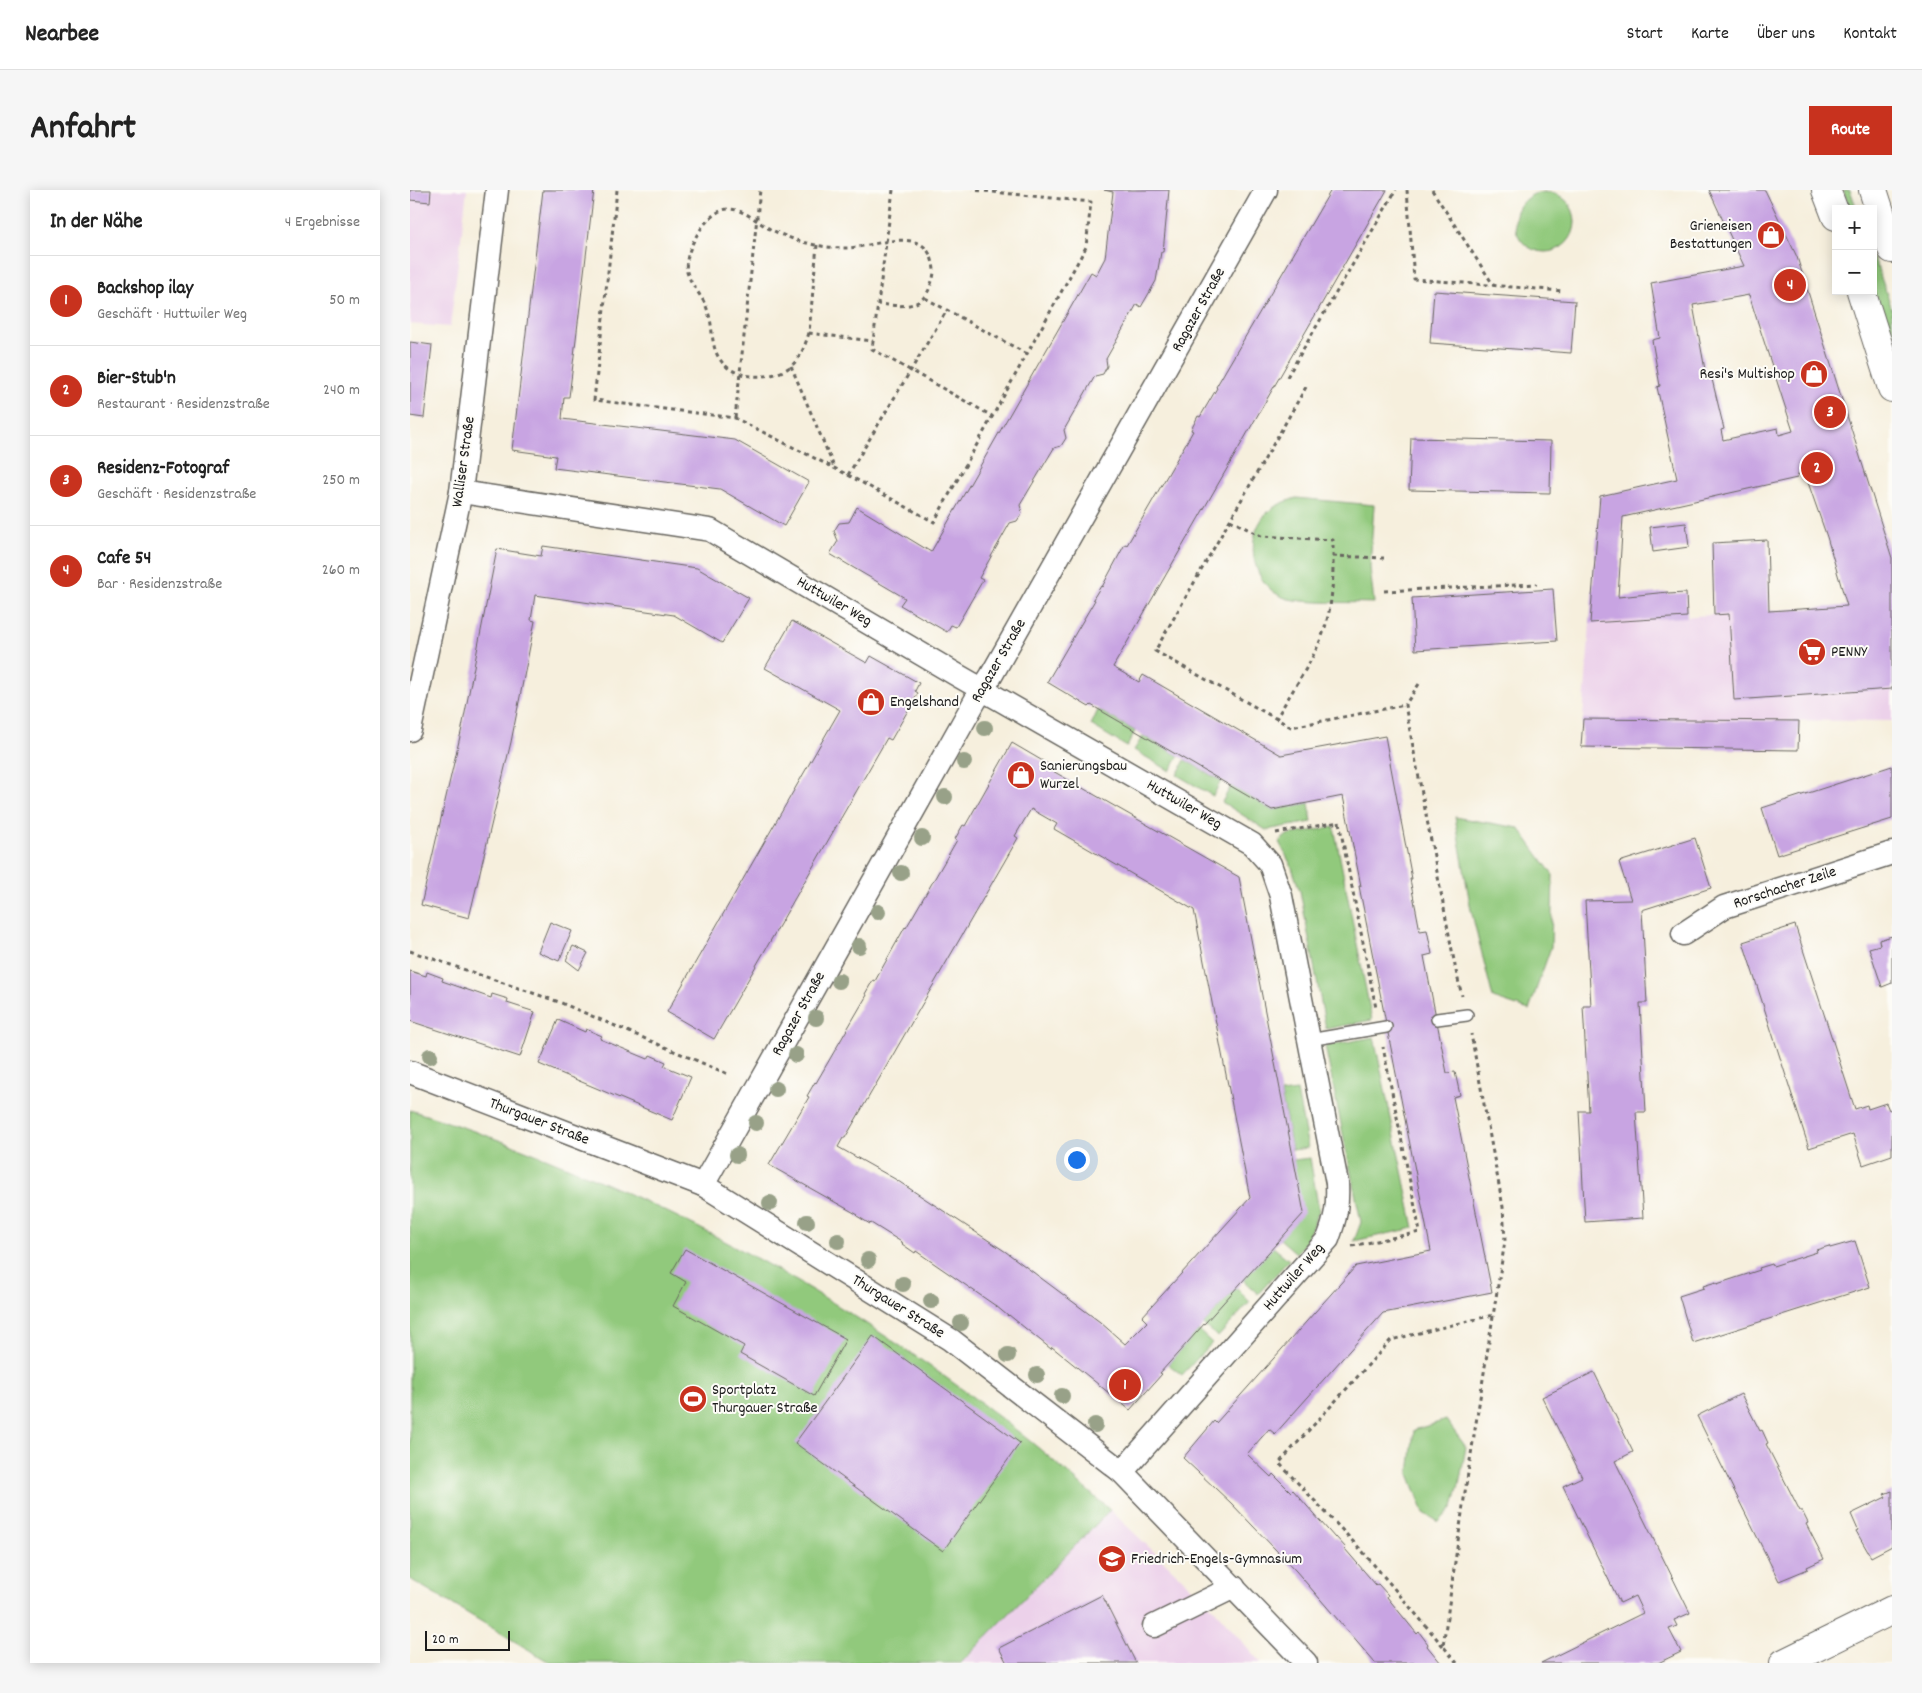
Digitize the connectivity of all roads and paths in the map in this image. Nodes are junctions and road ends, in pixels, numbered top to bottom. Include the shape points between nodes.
1 (497, 190) edge
2 (617, 190) edge
3 (760, 190) edge
4 (893, 190) edge
5 (973, 190) edge
6 (1266, 190) edge
7 (1396, 190) edge
8 (1407, 190) edge
9 (1432, 190) edge
10 (1826, 190) edge
11 (1873, 190) edge
12 (1832, 206) edge
13 (757, 222) junction
14 (886, 241) junction
15 (817, 245) junction
16 (1892, 249) edge
17 (1494, 286) junction
18 (1562, 292) dead end
19 (1863, 295) edge
20 (924, 298) junction
21 (878, 304) junction
22 (947, 310) junction
23 (809, 333) junction
24 (873, 341) junction
25 (1027, 354) junction
26 (791, 366) junction
27 (912, 371) junction
28 (740, 374) junction
29 (1287, 377) dead end
30 (1306, 387) dead end
31 (1892, 388) edge
32 (992, 416) junction
33 (735, 418) junction
34 (835, 468) junction
35 (848, 475) junction
36 (461, 492) junction
37 (1230, 520) junction
38 (1333, 556) junction
39 (1384, 558) dead end
40 (1537, 584) dead end
41 (1384, 591) dead end
42 (983, 689) junction
43 (1405, 705) dead end
44 (1276, 718) junction
45 (410, 730) edge
46 (1892, 853) edge
47 (1684, 934) dead end
48 (410, 951) edge
49 (1467, 1015) dead end
50 (1437, 1019) dead end
51 (1386, 1028) dead end
52 (1309, 1040) junction
53 (410, 1072) edge
54 (728, 1074) dead end
55 (702, 1186) junction
56 (1493, 1316) dead end
57 (1480, 1392) dead end
58 (1122, 1472) junction
59 (1234, 1587) junction
60 (1892, 1610) edge
61 (1154, 1626) dead end
62 (1443, 1646) junction
63 (1306, 1663) edge
64 (1457, 1663) edge
65 (1784, 1663) edge

1 - 36 street, Walliser Straße
2 - 33 path via 594,400
3 - 13 path
4 - 14 path
5 - 25 path via 1091,202 1086,247
6 - 42 street, Ragazer Straße
7 - 29 path
8 - 17 path via 1414,279
9 - 17 path
10 - 12 main road
11 - 16 main road
13 - 15 path via 798,242
13 - 28 path
13 - 28 path via 743,212 728,208 715,213 689,250 686,261 687,271 709,312 711,339 717,354 727,367
14 - 15 path via 846,248
14 - 20 path via 902,239 925,248 933,260 934,274
14 - 21 path
15 - 23 path
17 - 18 path
19 - 31 main road
20 - 21 path via 913,305
20 - 22 path
21 - 24 path
22 - 25 path
22 - 27 path
23 - 24 path
23 - 26 path via 802,352
24 - 27 path via 872,349
25 - 32 path
26 - 28 path via 775,374
26 - 34 path
27 - 32 path
27 - 35 path
28 - 33 path
30 - 37 path
32 - 35 path via 934,522
33 - 34 path
34 - 35 path
36 - 42 street, Huttwiler Weg via 710,530
36 - 45 street, Walliser Straße
37 - 38 path via 1261,536 1333,540
37 - 44 path via 1155,651
38 - 39 path
38 - 44 path via 1332,596 1319,644
40 - 41 path
42 - 52 street, Huttwiler Weg via 1252,844 1270,864 1277,880
42 - 55 street, Ragazer Straße
43 - 44 path via 1291,727
46 - 47 street, Rorschacher Zeile via 1724,907
48 - 54 path via 559,1002
49 - 50 lane
51 - 52 lane
52 - 58 street, Huttwiler Weg via 1337,1183 1338,1204 1328,1239
53 - 55 street, Thurgauer Straße
55 - 58 street, Thurgauer Straße via 951,1340
56 - 62 path via 1391,1340 1279,1463 1363,1552
57 - 62 path
58 - 59 street, Thurgauer Straße
59 - 61 street
59 - 63 street, Thurgauer Straße
60 - 65 main road
62 - 64 path

